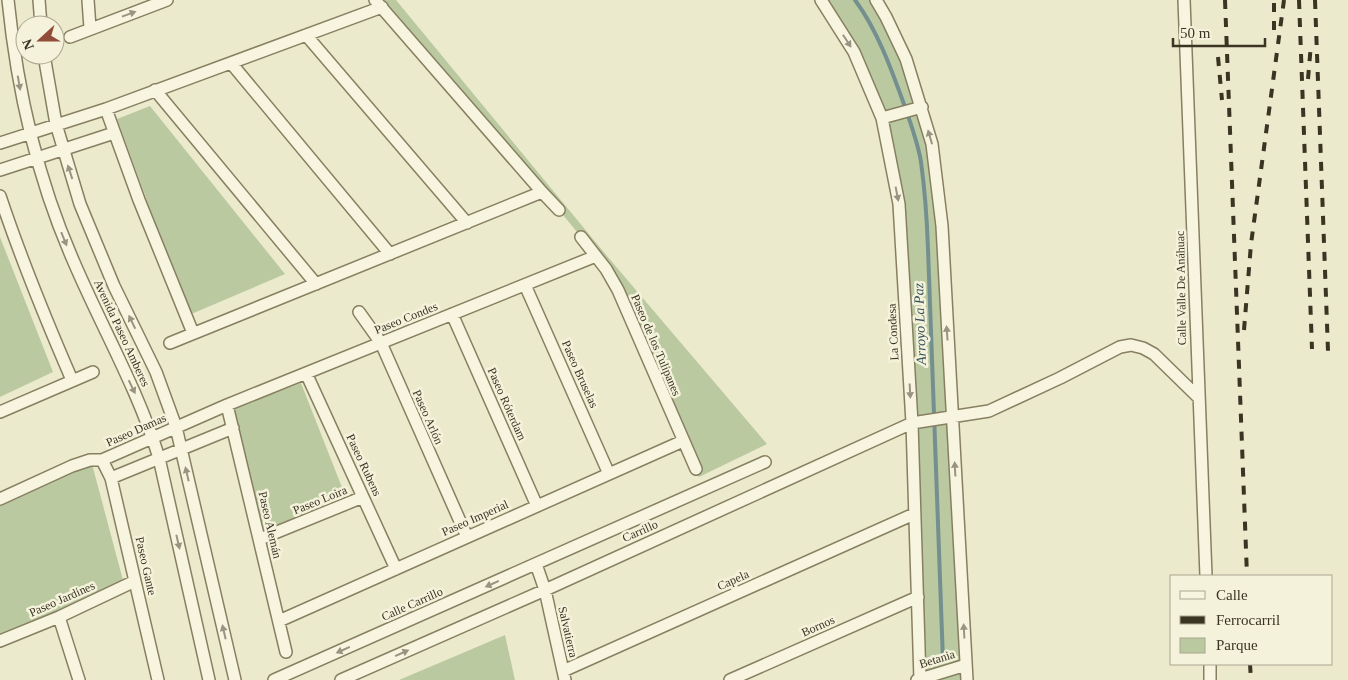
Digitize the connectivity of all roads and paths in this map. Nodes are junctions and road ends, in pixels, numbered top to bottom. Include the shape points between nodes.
1 (8, 0) edge
2 (39, 0) edge
3 (88, 0) edge
4 (167, 0) edge
5 (821, 0) edge
6 (876, 0) edge
7 (1184, 0) edge
8 (378, 4) edge
9 (40, 15) edge
10 (90, 28) junction
11 (306, 35) junction
12 (70, 37) dead end
13 (231, 63) junction
14 (46, 65) edge
15 (156, 90) junction
16 (106, 108) junction
17 (919, 108) junction
18 (885, 117) junction
19 (56, 124) junction
20 (30, 133) junction
21 (114, 133) junction
22 (0, 143) edge
23 (63, 149) junction
24 (38, 157) junction
25 (0, 170) edge
26 (542, 192) junction
27 (0, 196) edge
28 (559, 210) dead end
29 (466, 223) junction
30 (582, 237) dead end
31 (390, 254) junction
32 (596, 256) junction
33 (316, 284) junction
34 (525, 284) junction
35 (359, 312) dead end
36 (452, 314) junction
37 (193, 333) junction
38 (170, 343) dead end
39 (380, 343) junction
40 (93, 372) dead end
41 (306, 373) junction
42 (72, 380) junction
43 (1198, 397) junction
44 (227, 405) junction
45 (0, 412) edge
46 (949, 417) junction
47 (915, 422) junction
48 (176, 427) junction
49 (233, 428) junction
50 (153, 438) junction
51 (682, 441) junction
52 (182, 449) junction
53 (159, 458) junction
54 (102, 460) junction
55 (765, 462) dead end
56 (696, 469) dead end
57 (609, 474) junction
58 (111, 478) junction
59 (363, 497) junction
60 (0, 498) edge
61 (537, 506) junction
62 (914, 514) junction
63 (467, 537) junction
64 (260, 539) junction
65 (536, 564) junction
66 (396, 568) junction
67 (1206, 575) edge
68 (135, 581) junction
69 (545, 590) junction
70 (918, 597) junction
71 (59, 617) junction
72 (279, 620) junction
73 (0, 641) edge
74 (286, 652) dead end
75 (966, 665) junction
76 (1210, 665) edge
77 (564, 675) edge
78 (155, 679) edge
79 (79, 680) edge
80 (209, 680) edge
81 (235, 680) edge
82 (274, 680) edge
83 (341, 680) edge
84 (730, 680) edge
85 (919, 680) edge
86 (967, 680) edge
87 (1210, 680) edge

1 -> 20 street, Avenida Paseo Amberes via 20,89
2 - 9 street
3 - 10 street
10 -> 4 street
5 -> 18 street, La Condesa via 854,52
6 - 17 street via 906,59
7 - 43 street, Calle Valle De Anáhuac
8 - 11 street
8 - 26 street
10 - 12 street
11 - 13 street
11 - 29 street
13 - 15 street
13 - 31 street
14 - 19 street, Avenida Paseo Amberes
15 - 16 street
15 - 33 street
16 - 19 street
16 - 21 street
17 - 18 street
46 -> 17 street via 942,226 932,144
18 -> 47 street, La Condesa via 899,204
19 - 20 street
19 - 23 street, Avenida Paseo Amberes
20 - 22 street
20 - 24 street, Avenida Paseo Amberes
21 - 23 street
21 - 37 street
23 - 24 street
48 -> 23 street, Avenida Paseo Amberes via 156,372 80,204
24 - 25 street
24 -> 50 street, Avenida Paseo Amberes via 72,260
26 - 28 street
26 - 29 street
27 - 42 street via 42,312
29 - 31 street
30 - 32 street, Paseo de los Tulipanes
31 - 33 street
32 - 34 street, Paseo Condes
32 - 51 street, Paseo de los Tulipanes via 618,290
33 - 37 street
34 - 36 street, Paseo Condes
34 - 57 street, Paseo Bruselas
35 - 39 street, Paseo Arlón
36 - 39 street, Paseo Condes
36 - 61 street, Paseo Róterdam
37 - 38 street
39 - 41 street, Paseo Condes
39 - 63 street, Paseo Arlón
40 - 42 street
41 - 44 street, Paseo Condes
41 - 59 street, Paseo Rubens
42 - 45 street
43 - 46 street, Carrillo via 1154,354 1131,345 1120,347 988,411
43 - 67 street, Calle Valle De Anáhuac
44 - 48 street, Paseo Damas
44 - 49 street, Paseo Alemán
46 - 47 street, Carrillo
75 -> 46 street
47 - 62 street, La Condesa
47 - 69 street, Carrillo
48 - 50 street, Paseo Damas
48 - 52 street, Avenida Paseo Amberes
49 - 52 street
49 - 64 street, Paseo Alemán
50 - 53 street, Avenida Paseo Amberes
50 - 54 street, Paseo Damas
51 - 56 street, Paseo de los Tulipanes
51 - 57 street, Paseo Imperial
52 - 53 street
81 -> 52 street, Avenida Paseo Amberes
53 - 58 street
53 -> 80 street, Avenida Paseo Amberes
54 - 58 street, Paseo Gante
54 - 60 street, Paseo Damas via 72,466
55 - 65 street, Calle Carrillo
57 - 61 street, Paseo Imperial
58 - 68 street, Paseo Gante
59 - 64 street, Paseo Loira
59 - 66 street, Paseo Rubens
61 - 63 street, Paseo Imperial
62 - 70 street, La Condesa
62 - 77 street, Capela
63 - 66 street, Paseo Imperial
64 - 72 street, Paseo Alemán
65 - 69 street
65 -> 82 street, Calle Carrillo
66 - 72 street, Paseo Imperial
68 - 71 street, Paseo Jardines
68 - 78 street, Paseo Gante
69 - 77 street, Salvatierra
83 -> 69 street, Carrillo
70 - 84 street, Bornos
70 - 85 street, La Condesa
71 - 73 street, Paseo Jardines
71 - 79 street
72 - 74 street, Paseo Alemán
75 - 85 street, Betania
75 - 86 street
76 - 87 street

